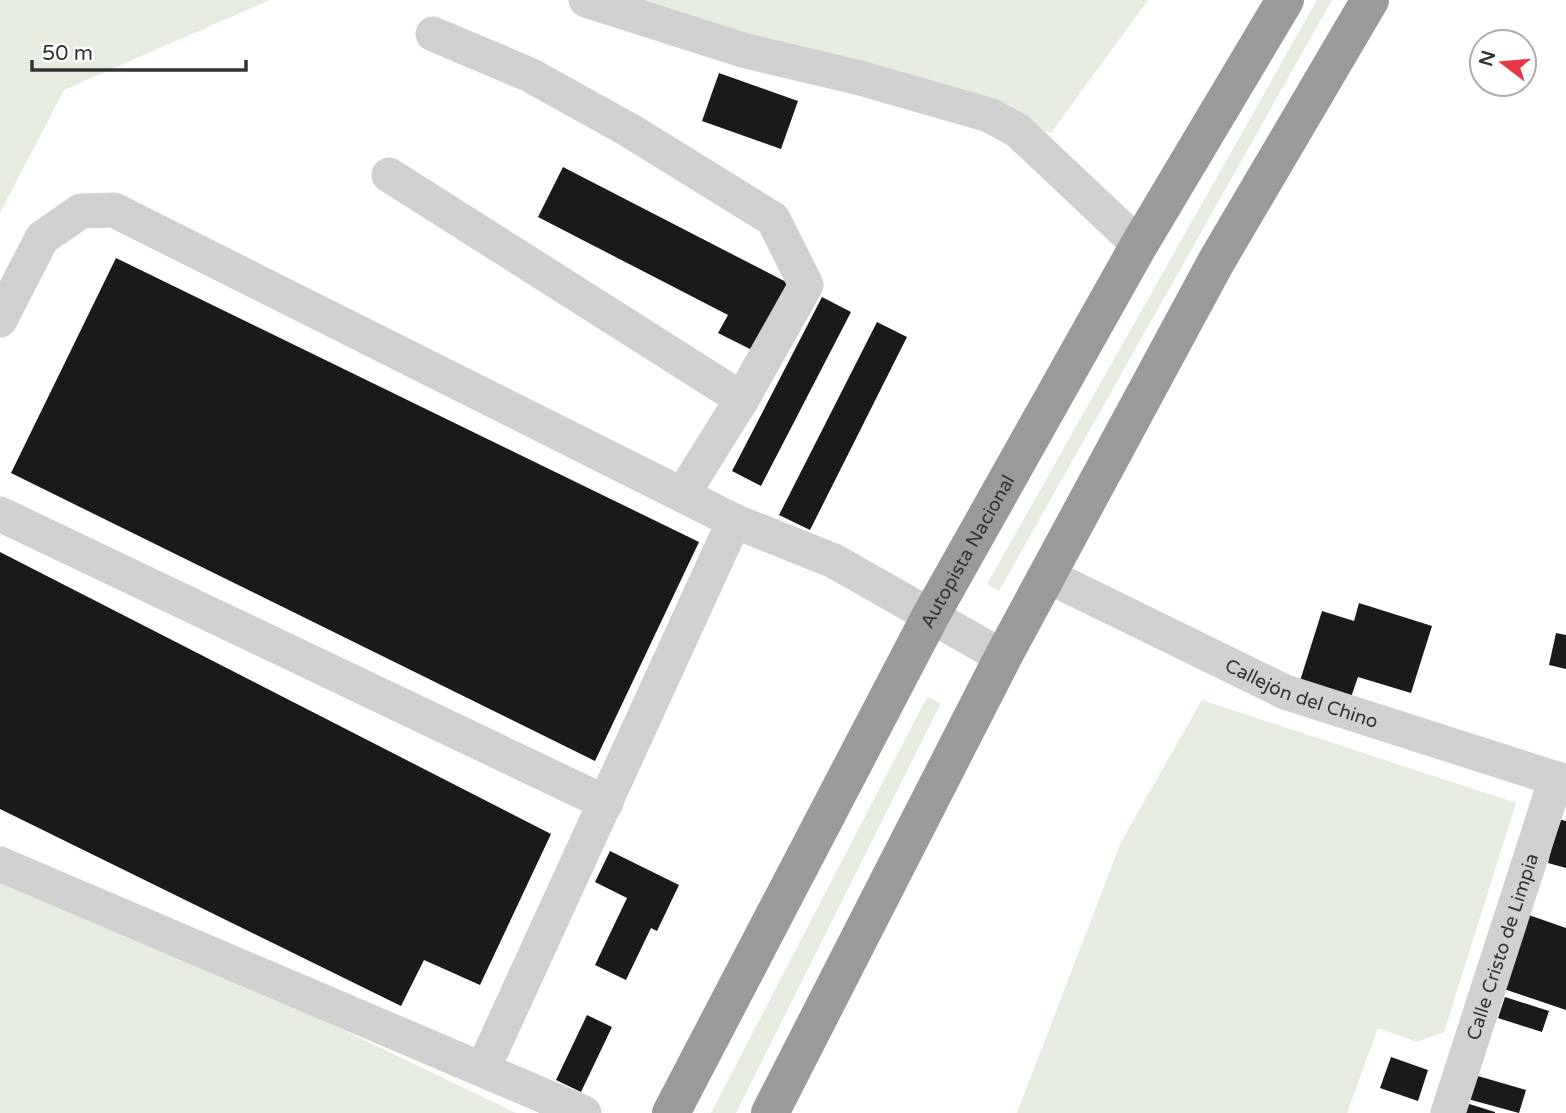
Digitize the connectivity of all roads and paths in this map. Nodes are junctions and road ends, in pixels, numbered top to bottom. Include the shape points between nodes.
1 (586, 0) edge
2 (1286, 0) edge
3 (1370, 0) edge
4 (433, 34) dead end
5 (389, 175) dead end
6 (1139, 245) junction
7 (0, 320) edge
8 (742, 399) junction
9 (683, 494) junction
10 (0, 514) edge
11 (734, 521) junction
12 (1048, 576) junction
13 (930, 615) junction
14 (1003, 657) junction
15 (1561, 780) edge
16 (606, 803) junction
17 (0, 864) edge
18 (483, 1069) junction
19 (584, 1113) edge
20 (671, 1113) edge
21 (771, 1113) edge
22 (1448, 1113) edge

1 - 6 street via 746,51 989,115 1017,130
2 - 6 highway, Autopista Nacional
3 - 12 highway via 1216,262
4 - 8 street via 530,75 773,219 806,285
5 - 8 street
6 - 13 highway, Autopista Nacional
7 - 9 street via 42,238 81,211 114,210
8 - 9 street
9 - 11 street
10 - 16 street
11 - 13 street via 834,561
11 - 16 street
12 - 14 highway
12 - 15 street, Callejón del Chino via 1285,692
13 - 14 street
13 - 20 highway, Autopista Nacional
14 - 21 highway
15 - 22 street, Calle Cristo de Limpia
16 - 18 street
17 - 18 street
18 - 19 street

